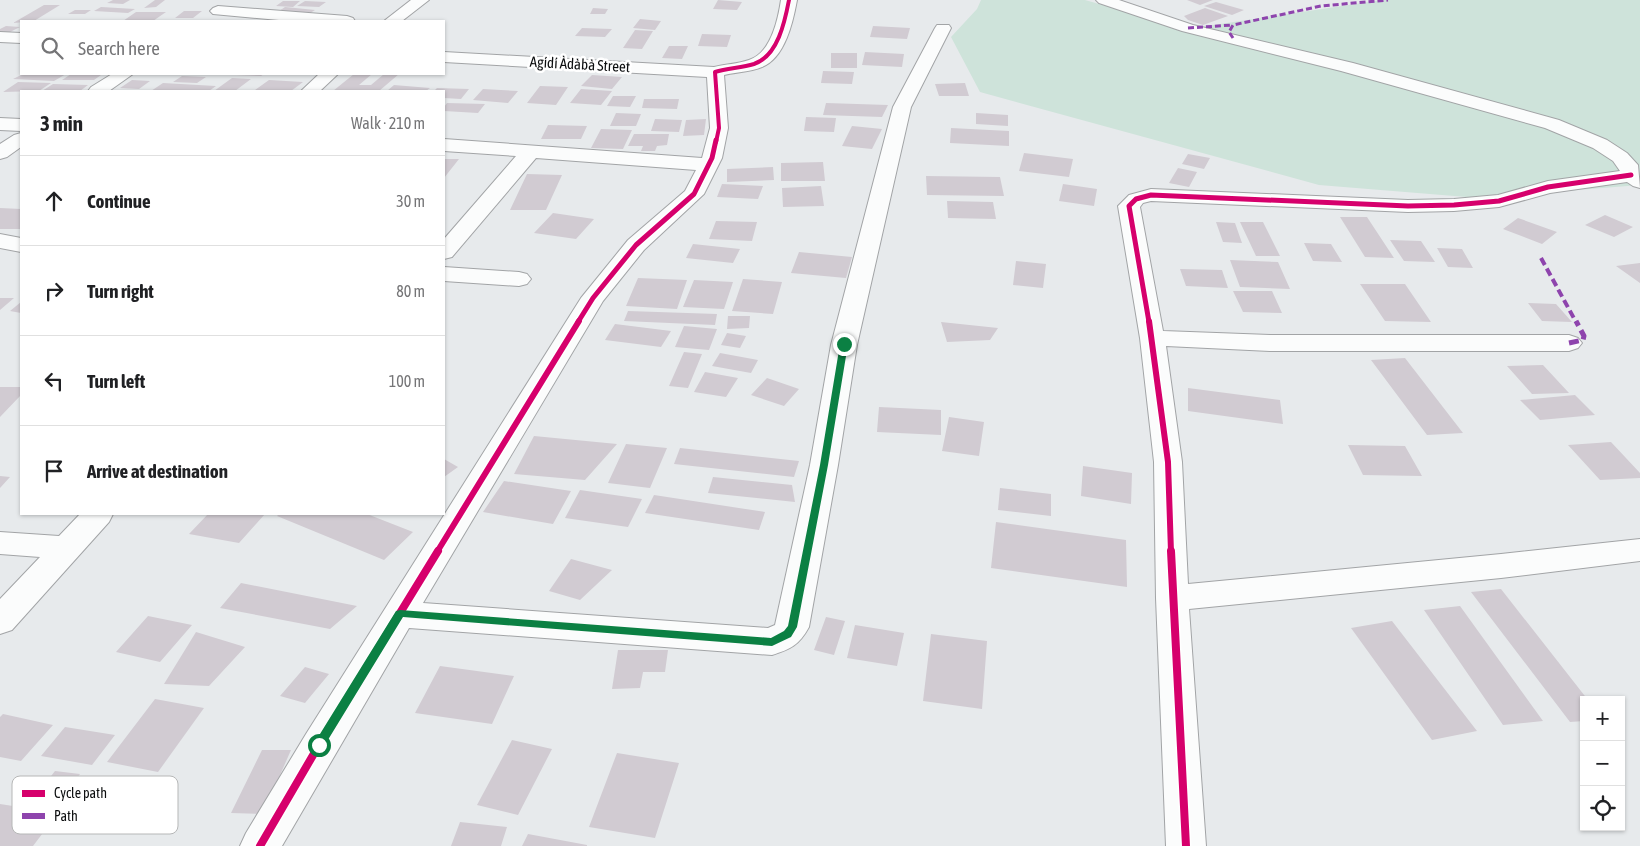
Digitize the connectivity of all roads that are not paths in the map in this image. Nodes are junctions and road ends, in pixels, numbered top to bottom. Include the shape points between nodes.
1 (235, 0) edge
2 (421, 0) edge
3 (790, 0) edge
4 (1104, 0) edge
5 (218, 11) junction
6 (205, 20) edge
7 (334, 20) edge
8 (393, 20) edge
9 (943, 28) dead end
10 (0, 37) edge
11 (20, 38) edge
12 (445, 57) edge
13 (716, 72) junction
14 (122, 75) edge
15 (328, 75) edge
16 (99, 90) edge
17 (311, 90) edge
18 (0, 124) edge
19 (20, 125) edge
20 (20, 140) edge
21 (1600, 144) junction
22 (445, 145) edge
23 (1640, 151) edge
24 (0, 153) edge
25 (530, 153) junction
26 (708, 165) junction
27 (1635, 178) edge
28 (0, 241) edge
29 (20, 244) edge
30 (445, 251) edge
31 (445, 274) edge
32 (519, 279) dead end
33 (1152, 338) junction
34 (1569, 343) dead end
35 (97, 515) edge
36 (0, 543) edge
37 (67, 548) junction
38 (1640, 550) edge
39 (14, 595) edge
40 (1172, 598) junction
41 (400, 614) junction
42 (0, 621) edge
43 (260, 846) edge
44 (1186, 846) edge

1 - 5 street
2 - 8 street
3 - 13 street, Agídí Àdàbà Street via 786,19 764,59 752,65
4 - 21 street via 1188,28 1510,112
5 - 6 street
5 - 7 street
9 - 41 street via 902,107 844,344 802,580 792,627 787,634 772,642
10 - 11 street
12 - 13 street, Agídí Àdàbà Street
13 - 26 street via 719,128
14 - 16 street
15 - 17 street
18 - 19 street
20 - 24 street
21 - 23 street
21 - 27 street via 1620,156
22 - 25 street
25 - 26 street
25 - 30 street
26 - 41 street via 694,194 636,245 593,298
27 - 33 street via 1548,187 1499,201 1454,205 1408,206 1151,195 1136,199 1129,206
28 - 29 street
31 - 32 street
33 - 34 street via 1270,343
33 - 40 street via 1168,462
35 - 37 street
36 - 37 street
37 - 39 street
38 - 40 street
39 - 42 street
40 - 44 street
41 - 43 street

